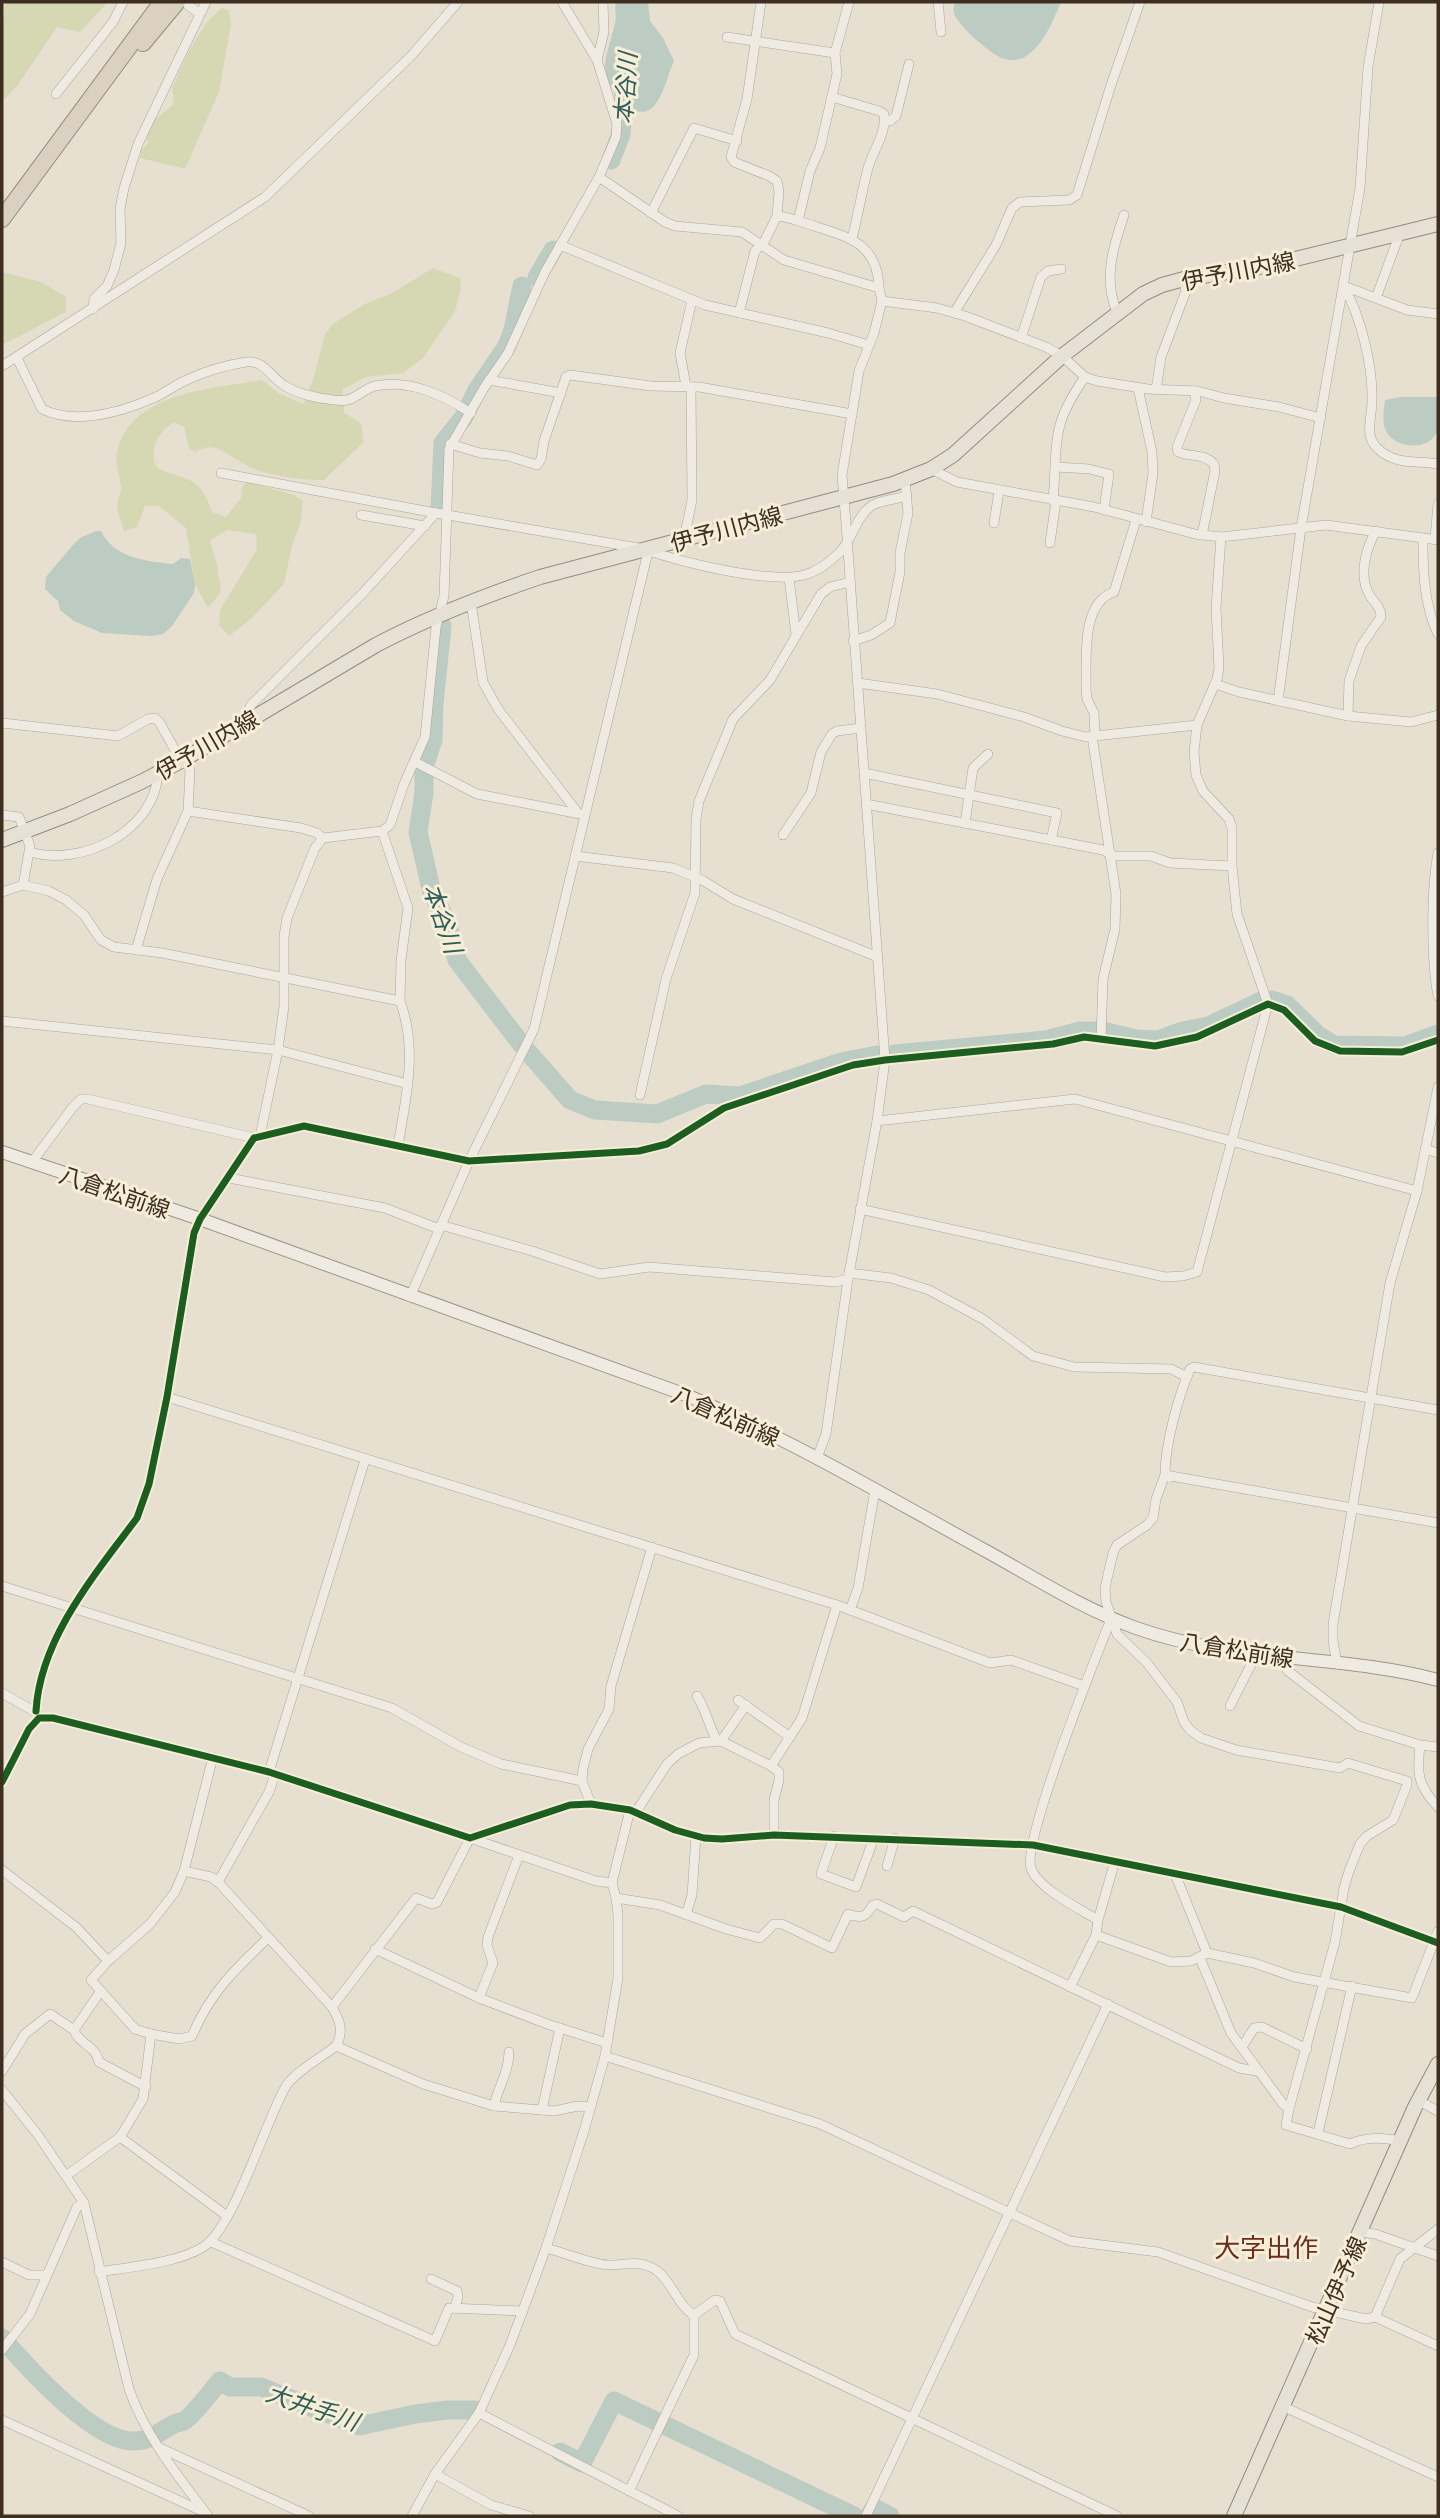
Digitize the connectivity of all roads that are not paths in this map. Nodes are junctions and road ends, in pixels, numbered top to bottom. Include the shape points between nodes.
1 (123, 2) edge
2 (162, 2) edge
3 (206, 2) edge
4 (458, 2) edge
5 (562, 2) edge
6 (603, 2) edge
7 (761, 2) edge
8 (849, 2) edge
9 (938, 2) edge
10 (1140, 2) edge
11 (1379, 2) edge
12 (183, 3) edge
13 (200, 13) junction
14 (940, 32) dead end
15 (727, 37) dead end
16 (757, 40) junction
17 (835, 53) junction
18 (597, 60) junction
19 (909, 64) dead end
20 (56, 94) dead end
21 (832, 97) junction
22 (885, 120) junction
23 (737, 141) junction
24 (38, 172) junction
25 (599, 177) junction
26 (651, 213) junction
27 (1124, 215) dead end
28 (777, 216) junction
29 (2, 219) edge
30 (798, 220) junction
31 (1438, 224) edge
32 (1400, 233) junction
33 (852, 239) junction
34 (561, 245) junction
35 (760, 246) junction
36 (1349, 246) junction
37 (1061, 269) dead end
38 (1184, 279) junction
39 (1344, 286) junction
40 (880, 288) junction
41 (1376, 298) junction
42 (692, 300) junction
43 (882, 300) junction
44 (93, 309) junction
45 (1117, 312) junction
46 (739, 313) junction
47 (954, 313) junction
48 (1438, 314) edge
49 (1021, 338) junction
50 (869, 345) junction
51 (1062, 356) junction
52 (17, 358) junction
53 (2, 366) edge
54 (1085, 377) junction
55 (489, 380) junction
56 (688, 386) junction
57 (1138, 388) junction
58 (1156, 390) junction
59 (1194, 391) junction
60 (561, 393) junction
61 (471, 413) junction
62 (852, 414) junction
63 (1321, 418) junction
64 (450, 444) junction
65 (1438, 464) edge
66 (1056, 467) junction
67 (931, 469) junction
68 (221, 473) dead end
69 (905, 480) junction
70 (999, 491) junction
71 (906, 496) junction
72 (844, 498) junction
73 (1055, 501) junction
74 (1438, 505) edge
75 (1104, 510) junction
76 (440, 514) junction
77 (360, 515) dead end
78 (1141, 521) junction
79 (994, 523) dead end
80 (425, 526) junction
81 (1301, 528) junction
82 (1376, 531) junction
83 (1202, 535) junction
84 (1221, 537) junction
85 (684, 539) junction
86 (1423, 540) junction
87 (1437, 540) edge
88 (1050, 543) dead end
89 (848, 544) junction
90 (645, 549) junction
91 (789, 578) junction
92 (850, 582) junction
93 (471, 602) junction
94 (440, 615) junction
95 (1438, 634) edge
96 (796, 636) junction
97 (853, 641) junction
98 (858, 684) junction
99 (1215, 684) junction
100 (1279, 701) junction
101 (1438, 715) edge
102 (1348, 716) junction
103 (244, 722) junction
104 (2, 723) edge
105 (1197, 725) junction
106 (861, 728) junction
107 (1094, 736) junction
108 (988, 754) dead end
109 (184, 760) junction
110 (415, 762) junction
111 (158, 773) junction
112 (864, 773) junction
113 (968, 795) junction
114 (866, 804) junction
115 (188, 811) junction
116 (582, 814) junction
117 (2, 815) edge
118 (965, 823) junction
119 (382, 831) junction
120 (24, 832) junction
121 (783, 835) dead end
122 (323, 838) junction
123 (1051, 839) junction
124 (2, 840) edge
125 (30, 852) junction
126 (1109, 853) junction
127 (1438, 853) edge
128 (575, 856) junction
129 (1232, 866) junction
130 (695, 876) junction
131 (23, 885) junction
132 (2, 892) edge
133 (136, 950) junction
134 (878, 957) junction
135 (285, 977) junction
136 (1438, 996) edge
137 (400, 1001) junction
138 (1268, 1004) junction
139 (2, 1021) edge
140 (1101, 1038) junction
141 (1438, 1040) edge
142 (278, 1050) junction
143 (885, 1060) junction
144 (408, 1084) junction
145 (1438, 1087) edge
146 (640, 1095) dead end
147 (877, 1121) junction
148 (257, 1137) junction
149 (1233, 1141) junction
150 (398, 1146) junction
151 (1426, 1149) junction
152 (2, 1152) edge
153 (1438, 1153) edge
154 (469, 1161) junction
155 (32, 1163) junction
156 (229, 1178) junction
157 (1417, 1191) junction
158 (860, 1209) junction
159 (200, 1219) junction
160 (440, 1227) junction
161 (849, 1276) junction
162 (410, 1297) junction
163 (1186, 1377) junction
164 (167, 1397) junction
165 (1371, 1398) junction
166 (1438, 1410) edge
167 (817, 1458) junction
168 (365, 1460) junction
169 (1165, 1475) junction
170 (875, 1490) junction
171 (1352, 1507) junction
172 (1438, 1523) edge
173 (652, 1547) junction
174 (2, 1586) edge
175 (837, 1605) junction
176 (74, 1608) junction
177 (850, 1610) junction
178 (1111, 1619) junction
179 (1256, 1655) junction
180 (1279, 1658) junction
181 (1338, 1664) junction
182 (297, 1678) junction
183 (1438, 1680) edge
184 (1084, 1686) junction
185 (2, 1693) edge
186 (697, 1696) dead end
187 (1230, 1706) dead end
188 (37, 1715) junction
189 (790, 1737) junction
190 (719, 1741) junction
191 (1420, 1745) junction
192 (1438, 1747) edge
193 (213, 1757) junction
194 (771, 1766) junction
195 (1417, 1771) junction
196 (272, 1773) junction
197 (582, 1781) junction
198 (1406, 1781) junction
199 (2, 1782) edge
200 (591, 1804) junction
201 (1438, 1807) edge
202 (633, 1811) junction
203 (774, 1835) junction
204 (696, 1836) junction
205 (835, 1836) junction
206 (470, 1838) junction
207 (874, 1838) junction
208 (895, 1838) junction
209 (1032, 1845) junction
210 (519, 1855) junction
211 (1115, 1861) junction
212 (887, 1866) dead end
213 (2, 1870) edge
214 (184, 1871) junction
215 (1175, 1874) junction
216 (218, 1882) junction
217 (612, 1883) junction
218 (617, 1898) junction
219 (1341, 1907) junction
220 (686, 1915) junction
221 (1098, 1920) junction
222 (1438, 1931) edge
223 (1096, 1935) junction
224 (268, 1938) junction
225 (1436, 1942) edge
226 (375, 1948) junction
227 (1204, 1956) junction
228 (108, 1961) junction
229 (1324, 1981) junction
230 (1352, 1986) junction
231 (1070, 1987) junction
232 (100, 1992) junction
233 (479, 1998) junction
234 (1108, 2004) junction
235 (332, 2007) junction
236 (560, 2028) junction
237 (74, 2030) junction
238 (151, 2034) junction
239 (607, 2043) junction
240 (336, 2046) junction
241 (1242, 2047) junction
242 (1307, 2049) junction
243 (509, 2052) dead end
244 (605, 2056) junction
245 (1438, 2064) edge
246 (2, 2071) edge
247 (1258, 2071) junction
248 (146, 2087) junction
249 (2, 2090) edge
250 (9, 2099) junction
251 (1419, 2101) junction
252 (494, 2106) junction
253 (590, 2107) junction
254 (1289, 2109) junction
255 (2, 2110) edge
256 (542, 2110) junction
257 (1438, 2111) edge
258 (1318, 2133) junction
259 (120, 2137) junction
260 (1401, 2141) junction
261 (67, 2175) junction
262 (84, 2203) junction
263 (1009, 2213) junction
264 (228, 2216) junction
265 (1438, 2229) edge
266 (1360, 2232) junction
267 (211, 2242) junction
268 (546, 2248) junction
269 (1416, 2248) junction
270 (1438, 2256) edge
271 (2, 2262) edge
272 (99, 2272) junction
273 (47, 2275) junction
274 (431, 2279) dead end
275 (455, 2308) junction
276 (1326, 2310) junction
277 (523, 2311) junction
278 (694, 2315) junction
279 (1375, 2317) junction
280 (1438, 2346) edge
281 (2, 2350) edge
282 (1282, 2406) junction
283 (479, 2413) junction
284 (913, 2418) junction
285 (2, 2420) edge
286 (158, 2447) junction
287 (435, 2474) junction
288 (1438, 2477) edge
289 (629, 2491) junction
290 (207, 2515) edge
291 (309, 2516) edge
292 (412, 2516) edge
293 (529, 2516) edge
294 (678, 2516) edge
295 (866, 2516) edge
296 (1117, 2516) edge
297 (1234, 2516) edge

1 - 20 street via 113,22
2 - 24 highway
3 - 13 street
4 - 44 street via 411,56 265,197
5 - 18 street
6 - 18 street via 606,18
7 - 16 street
8 - 17 street
9 - 14 street
10 - 47 street via 1077,195 1069,200 1020,202 1012,208 996,245
11 - 36 street via 1368,67 1363,166
12 - 13 street
12 - 24 highway
13 - 44 street via 138,144 122,198 121,243 114,270 94,299
15 - 16 street
16 - 17 street
16 - 23 street
17 - 21 street
18 - 25 street via 617,124
19 - 22 street via 896,117
21 - 22 street via 879,111
21 - 30 street
22 - 33 street
23 - 26 street via 694,128
23 - 28 street via 731,157 734,162 776,181
24 - 29 highway
25 - 26 street
25 - 34 street
26 - 35 street via 675,226 742,232
27 - 45 street via 1109,272
28 - 30 street
28 - 35 street
30 - 33 street
31 - 32 main road, 伊予川内線
32 - 36 main road, 伊予川内線
32 - 41 street
33 - 40 street via 870,254
34 - 42 street
34 - 55 street via 508,353
35 - 40 street via 784,260
35 - 46 street
36 - 38 main road, 伊予川内線
36 - 39 street
37 - 49 street via 1041,277
38 - 45 main road, 伊予川内線 via 1143,294
38 - 58 street via 1186,291 1161,357
39 - 41 street
39 - 63 street
39 - 65 street via 1358,319 1368,365 1371,438 1376,447 1400,461
40 - 43 street
41 - 48 street via 1407,310
42 - 46 street
42 - 56 street via 680,353
43 - 47 street
43 - 50 street
44 - 52 street
45 - 51 main road, 伊予川内線
46 - 50 street
47 - 49 street
49 - 51 street
50 - 62 street
51 - 54 street
51 - 67 main road, 伊予川内線 via 965,446
52 - 53 street
52 - 61 street via 42,409 74,416 115,411 190,378 250,362 263,366 284,386 310,396 349,400 373,386 392,384 447,398
54 - 57 street
54 - 66 street via 1068,401 1058,428
55 - 60 street
55 - 61 street
56 - 60 street via 569,375
56 - 62 street
56 - 85 street via 692,500
57 - 58 street
57 - 78 street via 1153,473
58 - 59 street
59 - 63 street
59 - 83 street via 1196,400 1177,447 1182,454 1205,457 1214,464
60 - 64 street via 537,465
61 - 64 street
62 - 72 street via 842,475
63 - 81 street
64 - 76 street
66 - 73 street
66 - 75 street via 1109,474
67 - 69 main road, 伊予川内線
67 - 70 street via 957,482
68 - 76 street
69 - 71 street
69 - 72 main road, 伊予川内線
70 - 73 street
70 - 79 street
71 - 89 street via 874,505
71 - 97 street via 908,513 890,623
72 - 85 main road, 伊予川内線
72 - 89 street
73 - 75 street
73 - 88 street
74 - 87 street
75 - 78 street
76 - 80 street
76 - 90 street
76 - 94 street via 447,561
77 - 80 street
78 - 83 street
78 - 107 street via 1114,592 1099,601 1090,617 1086,689 1094,713
80 - 103 street via 251,705
81 - 82 street via 1342,526
81 - 84 street
81 - 100 street
82 - 86 street
82 - 102 street via 1364,578 1381,617 1361,646 1349,681
83 - 84 street
84 - 99 street
85 - 90 main road, 伊予川内線
86 - 87 street
86 - 95 street via 1423,575
89 - 91 street via 820,569
89 - 92 street
90 - 91 street via 666,557
90 - 93 main road, 伊予川内線 via 540,577
90 - 116 street via 647,556
91 - 96 street
92 - 96 street via 821,594
92 - 97 street
93 - 94 main road, 伊予川内線
93 - 116 street via 483,682 498,709
94 - 103 main road, 伊予川内線 via 376,645
94 - 110 street via 425,737
96 - 130 street via 770,680 733,719 709,774 696,819
97 - 98 street
98 - 106 street
98 - 107 street via 937,694 1077,736
99 - 100 street
99 - 105 street
100 - 102 street
101 - 102 street via 1411,722
103 - 109 main road, 伊予川内線
104 - 109 street via 118,736 155,718
105 - 107 street
105 - 129 street via 1198,783 1229,819
106 - 112 street
106 - 121 street via 832,734 821,752 811,793
107 - 126 street
108 - 113 street via 973,768
109 - 111 main road, 伊予川内線
109 - 115 street via 190,772
110 - 116 street via 477,794
110 - 119 street via 390,825
111 - 120 main road, 伊予川内線
111 - 125 street via 143,815 123,832 73,856
112 - 113 street
112 - 114 street
113 - 118 street
113 - 123 street via 1057,813
114 - 118 street
114 - 134 street
115 - 122 street via 301,828
115 - 133 street via 158,879
116 - 128 street
117 - 120 street via 19,817
118 - 123 street
119 - 122 street
119 - 137 street via 408,908
120 - 124 main road, 伊予川内線
120 - 125 street
122 - 135 street via 287,918
123 - 126 street
125 - 131 street
126 - 129 street via 1151,856 1170,863
126 - 140 street via 1117,910 1103,979
127 - 136 street via 1434,895
128 - 130 street via 673,868
128 - 154 street via 534,1030
129 - 138 street via 1237,914
130 - 134 street via 733,899
130 - 146 street via 695,893 666,979
131 - 132 street
131 - 133 street via 66,900 107,945
133 - 135 street
134 - 143 street
135 - 137 street
135 - 142 street
137 - 144 street via 410,1035
138 - 140 street via 1197,1037 1171,1043 1144,1046
138 - 141 street via 1284,1010 1315,1041 1340,1051 1402,1052
138 - 149 street
139 - 142 street
140 - 143 street
142 - 144 street
142 - 148 street
143 - 147 street
143 - 154 street via 831,1072 724,1108 653,1149
144 - 150 street
145 - 151 street
147 - 149 street via 1075,1099
147 - 158 street
148 - 150 street via 304,1126
148 - 155 street via 88,1099 73,1107
148 - 156 street
149 - 157 street
149 - 158 street via 1197,1272 1183,1276 1165,1277
150 - 154 street
151 - 153 street
151 - 157 street
152 - 155 main road, 八倉松前線
154 - 160 street
155 - 159 main road, 八倉松前線
156 - 159 street
156 - 160 street via 385,1208
157 - 165 street via 1390,1283
158 - 161 street
159 - 162 main road, 八倉松前線
159 - 164 street via 185,1280
160 - 161 street via 600,1273 649,1267 835,1282
160 - 162 street
161 - 163 street via 891,1278 929,1290 983,1319 1033,1356 1074,1367 1171,1368
161 - 167 street via 826,1434
162 - 167 main road, 八倉松前線 via 686,1395
163 - 165 street via 1194,1367
163 - 169 street via 1166,1450
164 - 168 street
164 - 176 street via 137,1518
165 - 166 street
165 - 171 street
167 - 170 main road, 八倉松前線
168 - 173 street
168 - 182 street
169 - 171 street
169 - 178 street via 1153,1518 1113,1553 1105,1588
170 - 177 street
170 - 178 main road, 八倉松前線
171 - 172 street
171 - 181 street via 1333,1624
173 - 175 street
173 - 197 street via 611,1686 609,1709 588,1749
174 - 176 street
175 - 177 street
175 - 189 street via 802,1718
176 - 182 street
176 - 188 street via 50,1657
177 - 184 street via 990,1663 1011,1660
178 - 179 main road, 八倉松前線 via 1177,1640
178 - 184 street
178 - 198 street via 1117,1634 1147,1663 1177,1702 1184,1722 1201,1738 1236,1750 1339,1768 1348,1763
179 - 180 main road, 八倉松前線
179 - 187 street
180 - 181 main road, 八倉松前線
180 - 191 street via 1298,1680 1359,1726
181 - 183 main road, 八倉松前線
182 - 196 street
182 - 197 street via 392,1708 501,1764
184 - 209 street
185 - 188 street
186 - 190 street
188 - 193 street
188 - 199 street
189 - 190 street via 742,1703
189 - 194 street
190 - 194 street
190 - 202 street via 699,1743 678,1754
191 - 192 street
191 - 195 street
193 - 196 street
193 - 214 street
194 - 203 street via 779,1772
195 - 198 street
195 - 201 street
196 - 206 street
196 - 216 street via 270,1792
197 - 200 street
198 - 219 street via 1393,1820 1360,1844
200 - 202 street
200 - 206 street via 570,1805
202 - 204 street
202 - 217 street
203 - 204 street
203 - 205 street
204 - 220 street
205 - 207 street
205 - 207 street via 821,1874 856,1887
206 - 210 street
206 - 226 street via 437,1902 416,1898
207 - 208 street
208 - 209 street
208 - 212 street
209 - 211 street
209 - 221 street via 1031,1869 1059,1896
210 - 217 street
210 - 233 street via 488,1937 493,1963
211 - 215 street
211 - 221 street
213 - 228 street via 76,1927
214 - 216 street
214 - 228 street via 170,1900 150,1924
215 - 219 street
215 - 227 street
216 - 224 street
217 - 218 street
218 - 220 street
218 - 239 street via 618,1978
219 - 225 street
219 - 229 street
220 - 231 street via 760,1938 774,1924 782,1924 832,1948 848,1914 862,1918 877,1904 904,1917 913,1911
221 - 223 street
222 - 225 street
223 - 227 street via 1171,1962
223 - 231 street
224 - 235 street
224 - 238 street via 218,1988 192,2036 179,2039
225 - 230 street via 1412,1998
226 - 233 street
226 - 235 street
227 - 229 street
227 - 241 street via 1231,2033
228 - 232 street via 91,1980
229 - 230 street
229 - 242 street
230 - 258 street
231 - 234 street
232 - 237 street
232 - 238 street via 135,2029
233 - 236 street
234 - 247 street via 1239,2068
234 - 263 street
235 - 240 street via 341,2031
236 - 239 street
236 - 256 street
237 - 246 street via 50,2014 25,2034
237 - 248 street via 97,2052 99,2062
238 - 248 street
239 - 244 street
240 - 252 street via 423,2084
240 - 264 street via 287,2083
241 - 242 street via 1254,2028 1262,2027
241 - 247 street
242 - 254 street
243 - 252 street via 507,2073
244 - 253 street
244 - 263 street via 820,2124
245 - 251 main road, 松山伊予線
247 - 254 street
248 - 259 street
249 - 250 street
250 - 255 street
250 - 261 street
251 - 257 street
251 - 260 main road, 松山伊予線
252 - 256 street
253 - 256 street
253 - 268 street
254 - 258 street via 1286,2125
258 - 260 street via 1350,2144 1382,2138
259 - 261 street
259 - 264 street
260 - 266 main road, 松山伊予線
261 - 262 street
262 - 272 street
262 - 273 street via 77,2207
263 - 276 street via 1070,2241 1158,2252
263 - 284 street
264 - 267 street
265 - 269 street
266 - 269 street
266 - 276 main road, 松山伊予線
267 - 272 street via 172,2258
267 - 275 street via 435,2341 449,2308
268 - 277 street
268 - 278 street via 608,2265 635,2263 655,2270
269 - 270 street
269 - 279 street via 1400,2259
271 - 273 street via 29,2275
272 - 286 street via 129,2389 139,2418
273 - 281 street via 30,2314
274 - 275 street via 457,2291
275 - 277 street
276 - 279 street
276 - 282 main road, 松山伊予線
277 - 283 street
278 - 284 street via 720,2301 735,2334
278 - 289 street via 694,2354
279 - 280 street
282 - 288 street
282 - 297 main road, 松山伊予線
283 - 287 street
283 - 289 street
284 - 295 street
284 - 296 street
285 - 290 street
286 - 290 street
286 - 291 street
287 - 292 street
287 - 293 street via 491,2505
289 - 294 street

